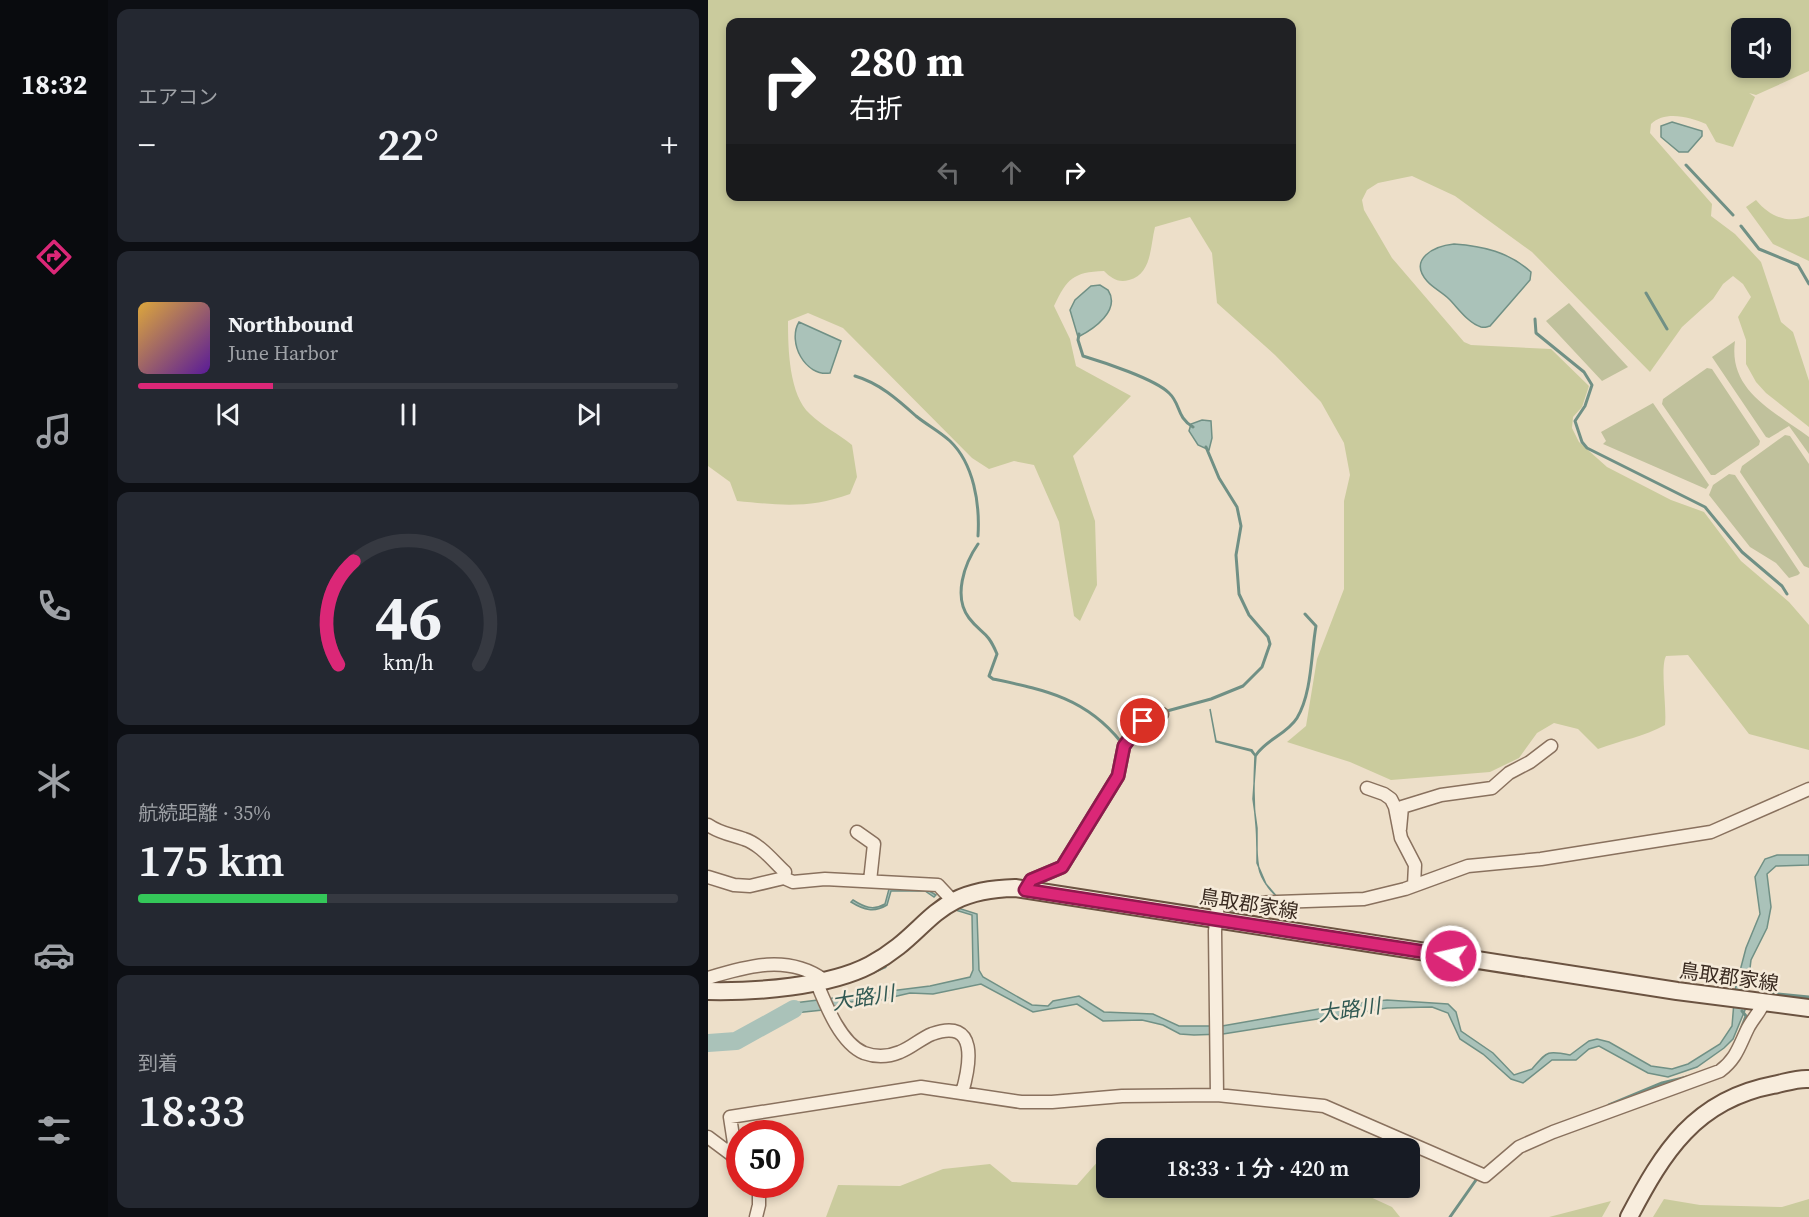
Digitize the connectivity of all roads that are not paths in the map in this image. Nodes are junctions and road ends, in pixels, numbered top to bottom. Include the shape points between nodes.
1 (1162, 714) dead end
2 (1551, 746) dead end
3 (1367, 788) dead end
4 (1809, 789) edge
5 (708, 825) edge
6 (1400, 829) junction
7 (857, 832) dead end
8 (708, 877) edge
9 (784, 878) junction
10 (870, 882) junction
11 (1414, 885) junction
12 (1025, 890) junction
13 (952, 900) junction
14 (1216, 920) junction
15 (708, 978) edge
16 (820, 981) junction
17 (708, 991) edge
18 (1756, 1003) junction
19 (1809, 1008) edge
20 (1809, 1079) edge
21 (963, 1093) junction
22 (1217, 1095) junction
23 (729, 1120) edge
24 (708, 1137) edge
25 (726, 1150) edge
26 (759, 1198) edge
27 (756, 1217) edge
28 (1629, 1217) edge

1 - 12 street via 1143,721 1119,745 1118,776 1062,867 1031,880
2 - 6 street via 1492,788 1407,804 1402,807
3 - 6 street via 1391,799
4 - 11 street via 1711,832 1541,860 1468,866
5 - 9 street via 722,835 745,839 762,850 785,872
6 - 11 street via 1415,865
7 - 10 street via 874,844
8 - 9 street via 750,886
9 - 10 street via 793,882
10 - 13 street via 938,885
11 - 14 street via 1364,899 1218,904
12 - 13 main road, 鳥取郡家線 via 993,889
12 - 14 main road, 鳥取郡家線
13 - 16 main road, 鳥取郡家線 via 886,956 849,974
14 - 18 main road, 鳥取郡家線
14 - 22 street
15 - 16 street via 781,963 806,969
16 - 17 main road, 鳥取郡家線
16 - 21 street via 829,1013 866,1054 892,1055 942,1031 964,1036 970,1050
18 - 19 main road, 鳥取郡家線
18 - 22 street via 1757,1017 1748,1026 1734,1060 1720,1071 1553,1132 1520,1147 1485,1176 1324,1106
20 - 28 main road via 1754,1089 1707,1110 1668,1147
21 - 22 street via 1021,1102
21 - 23 street via 921,1087
24 - 25 street
26 - 27 street

